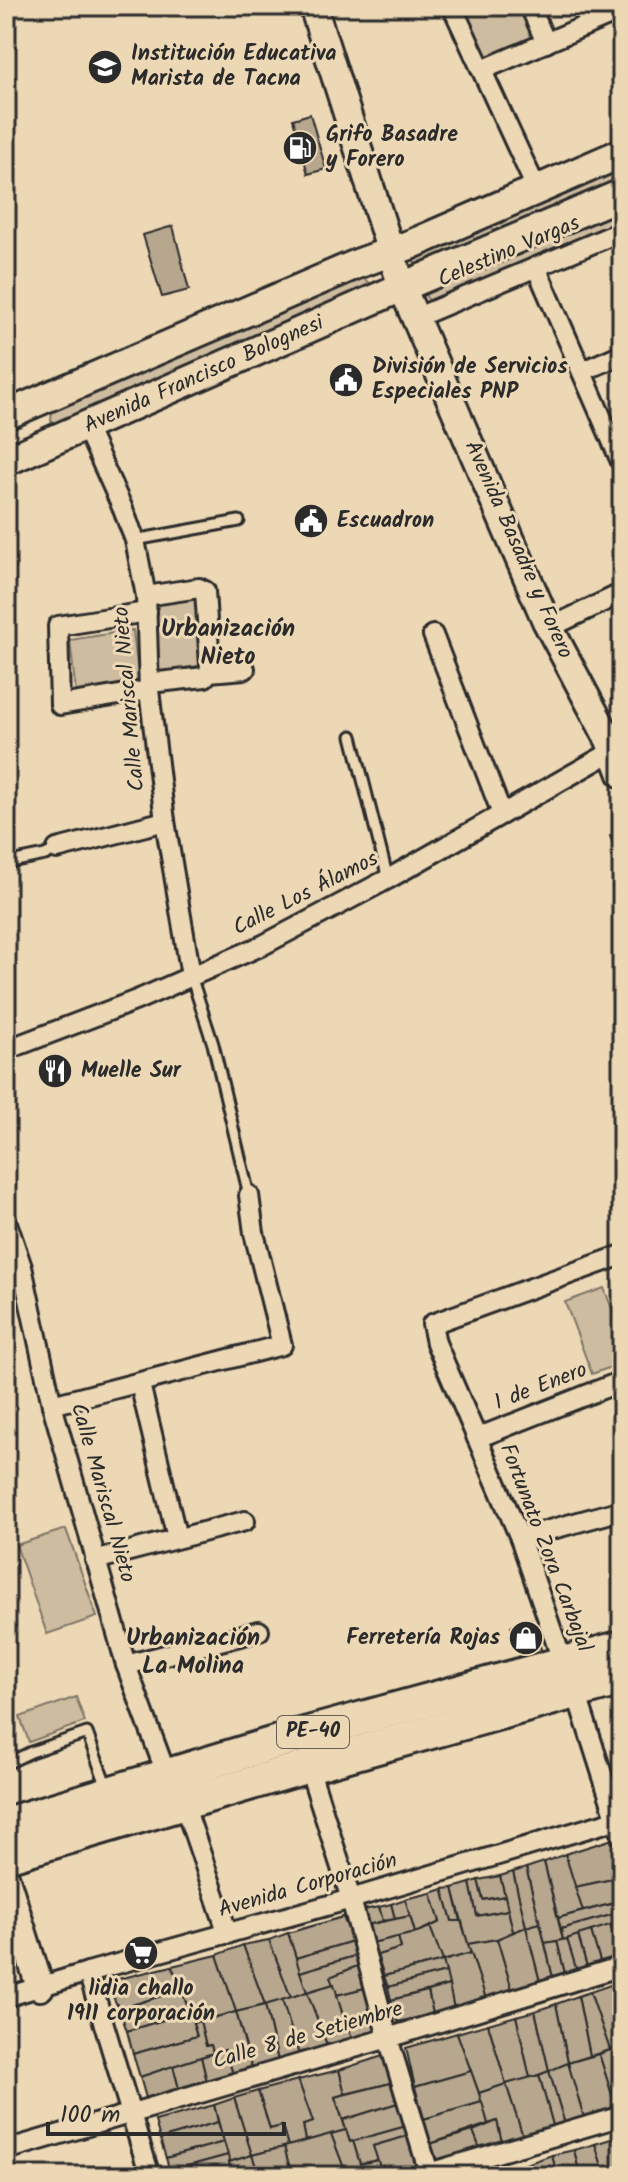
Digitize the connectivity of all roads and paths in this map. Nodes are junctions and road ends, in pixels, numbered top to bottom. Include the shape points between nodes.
1 (313, 6) edge
2 (452, 6) edge
3 (530, 6) edge
4 (622, 10) edge
5 (546, 43) junction
6 (482, 70) junction
7 (622, 153) edge
8 (537, 190) junction
9 (622, 194) edge
10 (573, 216) junction
11 (622, 231) edge
12 (538, 243) dead end
13 (390, 252) junction
14 (536, 267) junction
15 (402, 287) junction
16 (415, 318) junction
17 (622, 354) edge
18 (583, 371) junction
19 (19, 409) edge
20 (86, 427) junction
21 (48, 443) junction
22 (6, 461) edge
23 (622, 464) edge
24 (239, 521) dead end
25 (135, 540) junction
26 (622, 593) edge
27 (146, 604) junction
28 (549, 628) junction
29 (433, 635) dead end
30 (245, 669) dead end
31 (209, 672) junction
32 (149, 686) junction
33 (352, 736) dead end
34 (616, 750) edge
35 (502, 814) junction
36 (165, 821) junction
37 (57, 849) joint
38 (6, 863) edge
39 (388, 879) junction
40 (191, 976) junction
41 (6, 1050) edge
42 (249, 1195) joint
43 (6, 1220) edge
44 (622, 1255) edge
45 (622, 1381) edge
46 (140, 1384) junction
47 (52, 1405) junction
48 (477, 1438) junction
49 (622, 1510) edge
50 (245, 1521) dead end
51 (177, 1538) junction
52 (520, 1538) junction
53 (95, 1560) junction
54 (259, 1631) dead end
55 (622, 1647) edge
56 (126, 1665) junction
57 (569, 1677) junction
58 (622, 1679) edge
59 (301, 1735) junction
60 (6, 1764) edge
61 (309, 1766) junction
62 (167, 1776) junction
63 (109, 1793) junction
64 (184, 1804) junction
65 (6, 1824) edge
66 (620, 1825) edge
67 (6, 1856) edge
68 (6, 1879) edge
69 (351, 1899) junction
70 (228, 1934) junction
71 (622, 1966) edge
72 (88, 1972) junction
73 (40, 1987) junction
74 (6, 1997) edge
75 (388, 2038) junction
76 (131, 2113) junction
77 (622, 2116) edge
78 (6, 2150) edge
79 (426, 2175) edge
80 (150, 2176) edge

1 - 13 street, Avenida Basadre y Forero
2 - 6 street
3 - 5 street
4 - 5 street
5 - 6 street
6 - 8 street
7 - 8 main road, Avenida Francisco Bolognesi
8 - 13 main road, Avenida Francisco Bolognesi
9 - 10 main road, Avenida Francisco Bolognesi
10 - 12 lane
10 - 15 main road, Avenida Francisco Bolognesi via 486,259
11 - 14 street, Celestino Vargas
13 - 15 street, Avenida Basadre y Forero
13 - 19 main road, Avenida Francisco Bolognesi
14 - 16 street, Celestino Vargas
14 - 18 street
15 - 16 street, Avenida Basadre y Forero
15 - 20 main road, Avenida Francisco Bolognesi
16 - 28 street, Avenida Basadre y Forero
17 - 18 street
18 - 23 street
19 - 21 main road
20 - 21 main road, Avenida Francisco Bolognesi
20 - 25 street, Calle Mariscal Nieto
21 - 22 main road, Avenida Francisco Bolognesi
24 - 25 lane
25 - 27 street, Calle Mariscal Nieto
26 - 28 street
27 - 31 street via 199,588 205,591
27 - 32 street, Calle Mariscal Nieto
27 - 32 street via 58,626 60,705
28 - 34 street, Avenida Basadre y Forero
29 - 35 street
30 - 31 street
31 - 32 street
32 - 36 street, Calle Mariscal Nieto
33 - 39 lane
34 - 35 street, Calle Los Álamos
35 - 39 street, Calle Los Álamos
36 - 37 street
36 - 40 street, Calle Mariscal Nieto
37 - 38 lane
39 - 40 street, Calle Los Álamos
40 - 41 street, Calle Los Álamos
40 - 42 lane
42 - 46 street via 282,1345
43 - 47 street, Calle Mariscal Nieto via 22,1267
44 - 48 street, Fortunato Zora Carbajal via 432,1324
45 - 48 street, 1 de Enero
46 - 47 street
46 - 51 street
47 - 53 street, Calle Mariscal Nieto
48 - 52 street, Fortunato Zora Carbajal
49 - 52 street
50 - 51 street
51 - 53 street
52 - 57 street, Fortunato Zora Carbajal
53 - 56 street, Calle Mariscal Nieto
54 - 56 street
55 - 57 highway, PE-40
56 - 62 street, Calle Mariscal Nieto
57 - 58 highway, PE-40
57 - 59 highway, PE-40
57 - 61 highway, PE-40
57 - 66 street, Fortunato Zora Carbajal
59 - 61 street
59 - 62 highway, PE-40
60 - 63 lane via 87,1733
61 - 64 highway, PE-40
61 - 69 street
62 - 63 highway, PE-40
62 - 64 street, Calle Mariscal Nieto
63 - 65 highway, PE-40
64 - 67 highway, PE-40
64 - 70 street, Calle Mariscal Nieto
66 - 69 street, Avenida Corporación
68 - 73 street
69 - 70 street, Avenida Corporación
69 - 75 street
70 - 72 street, Avenida Corporación
71 - 75 street, Calle 8 de Setiembre
72 - 73 street, Avenida Corporación
72 - 76 street
73 - 74 street, Avenida Corporación
75 - 76 street, Calle 8 de Setiembre
75 - 79 street
76 - 78 street, Calle 8 de Setiembre
76 - 80 street
77 - 79 street

